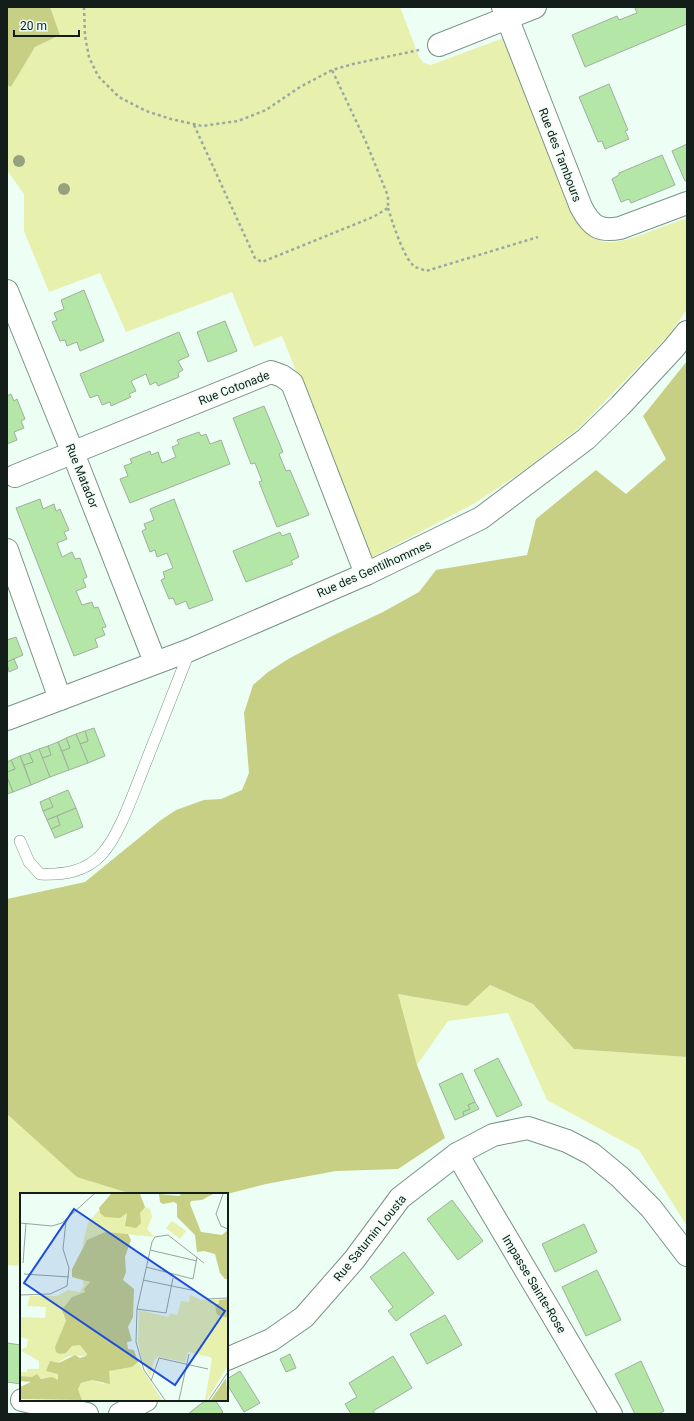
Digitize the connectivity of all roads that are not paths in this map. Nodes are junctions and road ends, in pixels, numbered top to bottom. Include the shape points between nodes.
1 (535, 7) edge
2 (505, 13) edge
3 (439, 45) road end
4 (687, 203) edge
5 (7, 291) edge
6 (687, 332) edge
7 (73, 453) junction
8 (15, 476) dead end
9 (7, 550) edge
10 (366, 574) junction
11 (190, 650) junction
12 (155, 662) junction
13 (60, 699) junction
14 (7, 719) edge
15 (20, 841) dead end
16 (457, 1154) junction
17 (687, 1256) edge
18 (228, 1359) edge
19 (7, 1397) edge
20 (20, 1400) edge
21 (27, 1401) edge
22 (144, 1401) edge
23 (87, 1414) edge
24 (120, 1414) edge
25 (611, 1414) edge

1 - 2 street
2 - 3 street
2 - 4 street, Rue des Tambours via 581,207 592,224 603,230 620,228
5 - 7 street, Rue Matador
6 - 10 street, Rue des Gentilhommes via 620,406 586,439 549,468 481,518
7 - 8 street, Rue Cotonade
7 - 10 street, Rue Cotonade via 271,372 282,376 292,383
7 - 12 street, Rue Matador
9 - 13 street
10 - 11 street, Rue des Gentilhommes
11 - 12 street, Rue des Gentilhommes
11 - 15 lane via 127,811 102,854 83,869 59,875 40,874 29,862
12 - 13 street, Rue des Gentilhommes
13 - 14 street, Rue des Gentilhommes
16 - 17 street, Rue Saturnin Lousta via 493,1135 528,1128 567,1141 592,1154 620,1177 651,1208
16 - 18 street, Rue Saturnin Lousta via 400,1198 354,1260 304,1317 271,1340
16 - 25 street, Impasse Sainte-Rose
19 - 20 street
21 - 23 street
22 - 24 street

